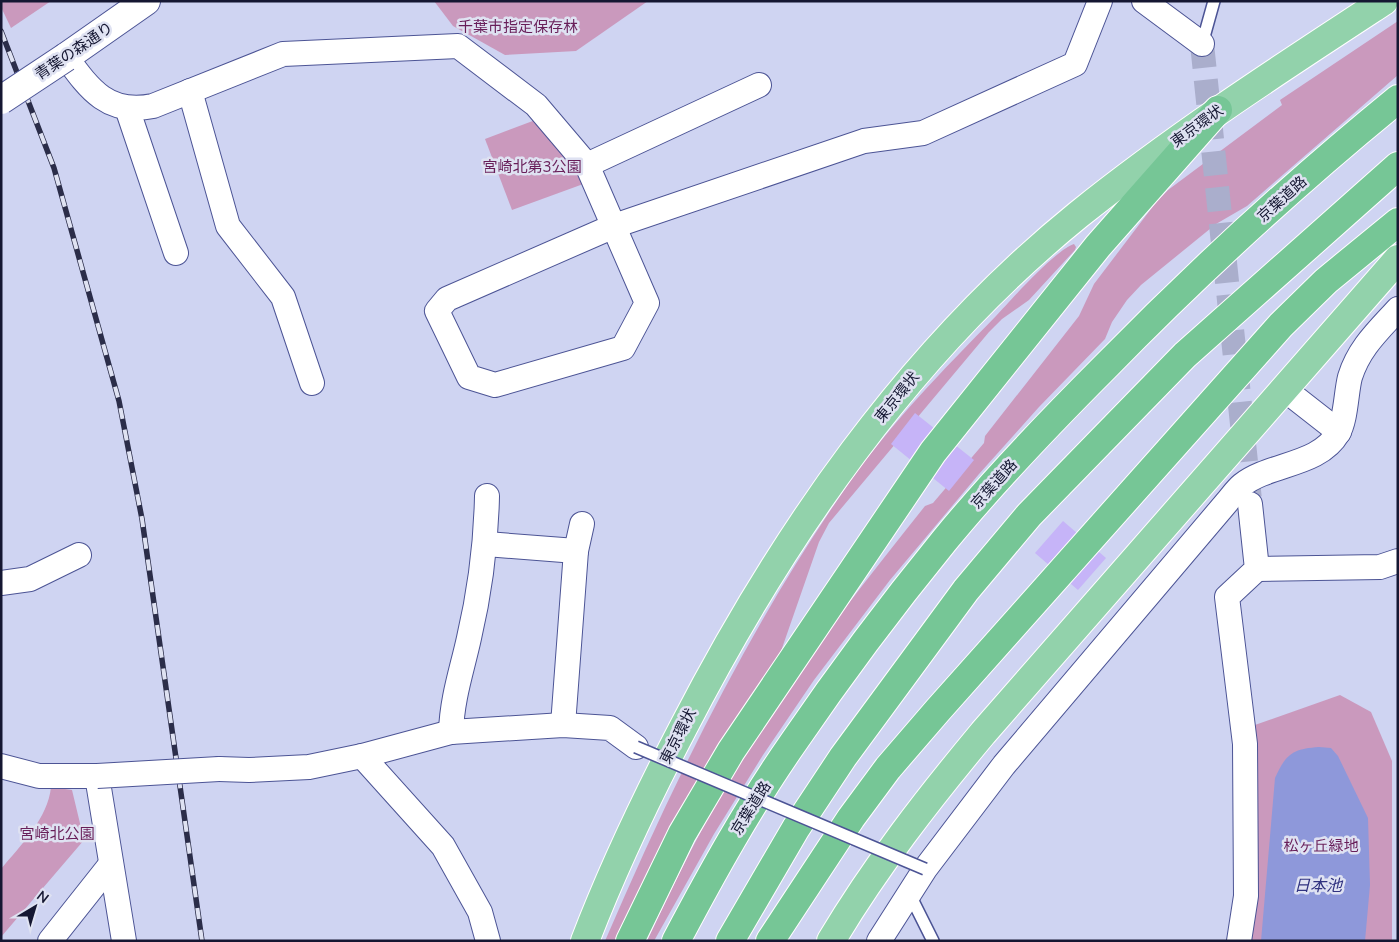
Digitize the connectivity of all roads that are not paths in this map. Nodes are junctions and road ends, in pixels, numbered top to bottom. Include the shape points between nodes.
1 (146, 1) edge
2 (1100, 1) edge
3 (1144, 1) edge
4 (1214, 1) edge
5 (1384, 1) edge
6 (1202, 44) joint
7 (66, 57) junction
8 (759, 84) dead end
9 (190, 92) junction
10 (1398, 99) edge
11 (1, 100) edge
12 (127, 108) junction
13 (1218, 110) junction
14 (587, 164) junction
15 (1398, 166) edge
16 (1398, 222) edge
17 (614, 226) junction
18 (176, 253) dead end
19 (1398, 260) edge
20 (1398, 309) edge
21 (312, 383) dead end
22 (1284, 389) junction
23 (1339, 432) junction
24 (487, 496) dead end
25 (1250, 504) tunnel mouth
26 (582, 524) dead end
27 (486, 544) junction
28 (576, 551) junction
29 (79, 555) dead end
30 (1398, 560) edge
31 (1257, 569) junction
32 (1, 583) edge
33 (563, 725) junction
34 (451, 732) junction
35 (636, 747) joint
36 (362, 756) junction
37 (1, 766) edge
38 (97, 776) junction
39 (111, 864) junction
40 (925, 869) junction
41 (910, 895) junction
42 (50, 941) edge
43 (124, 941) edge
44 (488, 941) edge
45 (585, 941) edge
46 (630, 941) edge
47 (676, 941) edge
48 (730, 941) edge
49 (770, 941) edge
50 (831, 941) edge
51 (879, 941) edge
52 (934, 941) edge
53 (1239, 941) edge

1 - 7 street, 青葉の森通り
2 - 17 street via 1075,64 924,133 864,141
3 - 6 street
4 - 6 lane
5 - 13 highway, 東京環状
7 - 11 street, 青葉の森通り, bridge
7 - 12 street via 101,97
8 - 14 street
9 - 12 street via 153,106
9 - 14 street via 283,54 458,46 536,105
9 - 21 street via 228,226 283,297
10 - 47 highway, 京葉道路 via 1266,213 1141,330 1014,461 945,540 880,622 792,744 716,865
12 - 18 street
13 - 45 highway, 東京環状 via 1078,215 1013,273 944,342 884,412 780,556 706,684 633,829
13 - 46 highway via 1098,246 933,452 731,751 682,834
14 - 17 street
15 - 48 highway via 1185,355 1022,523 966,590 843,757 796,828
16 - 49 highway via 1326,281 1281,325 938,710 888,768 851,818
17 - 17 street via 447,298 437,311 469,377 495,384 622,348 647,303
19 - 22 highway
20 - 23 street via 1358,353
22 - 23 street
22 - 50 highway via 933,792
23 - 40 street via 1304,460 1261,474 1242,485 1004,765
24 - 27 street
25 - 31 street
26 - 28 street
27 - 28 street
27 - 34 street via 470,636 452,705
28 - 33 street
29 - 32 street via 30,579
30 - 31 street via 1380,567
31 - 53 street via 1227,597 1245,744 1246,896
33 - 34 street
33 - 35 street via 610,728
34 - 36 street
35 - 40 lane, bridge
36 - 38 street, bridge via 309,767
36 - 44 street via 443,846 480,912
37 - 38 street via 39,776
38 - 39 street
39 - 42 street
39 - 43 street
40 - 41 street
41 - 51 street
41 - 52 lane

